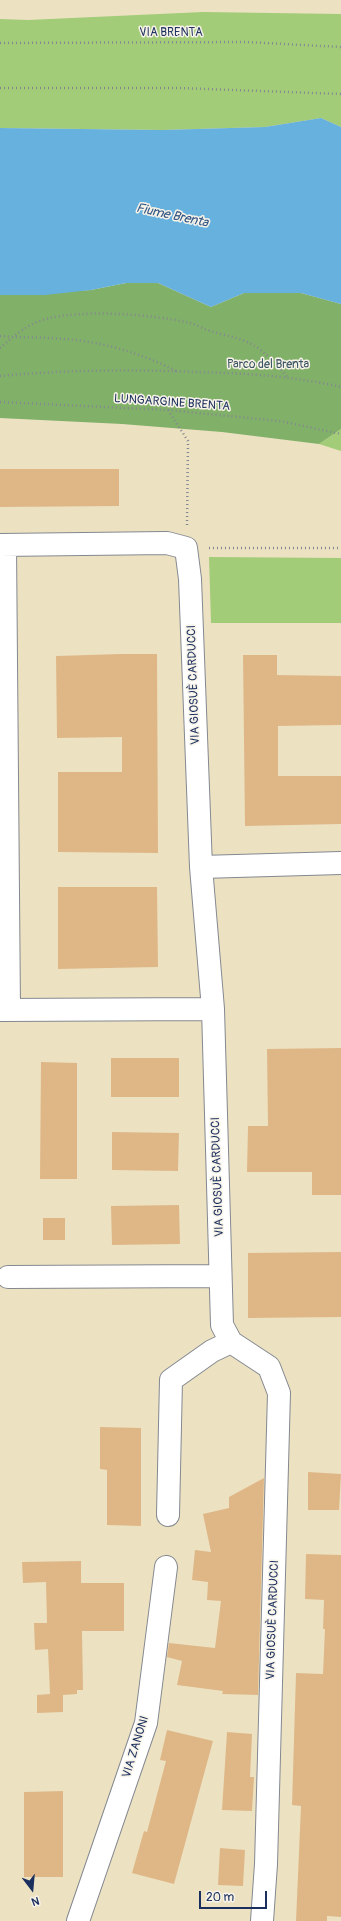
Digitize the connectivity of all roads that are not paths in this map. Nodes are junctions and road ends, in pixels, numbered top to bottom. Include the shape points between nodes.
1 (3, 545) edge
2 (341, 863) edge
3 (201, 867) junction
4 (213, 1009) junction
5 (5, 1010) edge
6 (220, 1276) junction
7 (8, 1277) dead end
8 (231, 1342) junction
9 (168, 1515) dead end
10 (166, 1567) dead end
11 (78, 1921) edge
12 (262, 1921) edge

1 - 3 street, VIA GIOSUÈ CARDUCCI via 167,543 186,548 190,579
1 - 5 street
2 - 3 street
3 - 4 street, VIA GIOSUÈ CARDUCCI
4 - 5 street
4 - 6 street, VIA GIOSUÈ CARDUCCI
6 - 7 street
6 - 8 street, VIA GIOSUÈ CARDUCCI via 222,1325
8 - 9 street via 212,1351 171,1380
8 - 12 street, VIA GIOSUÈ CARDUCCI via 269,1367 279,1393 266,1864
10 - 11 street, VIA ZANONI via 146,1722

